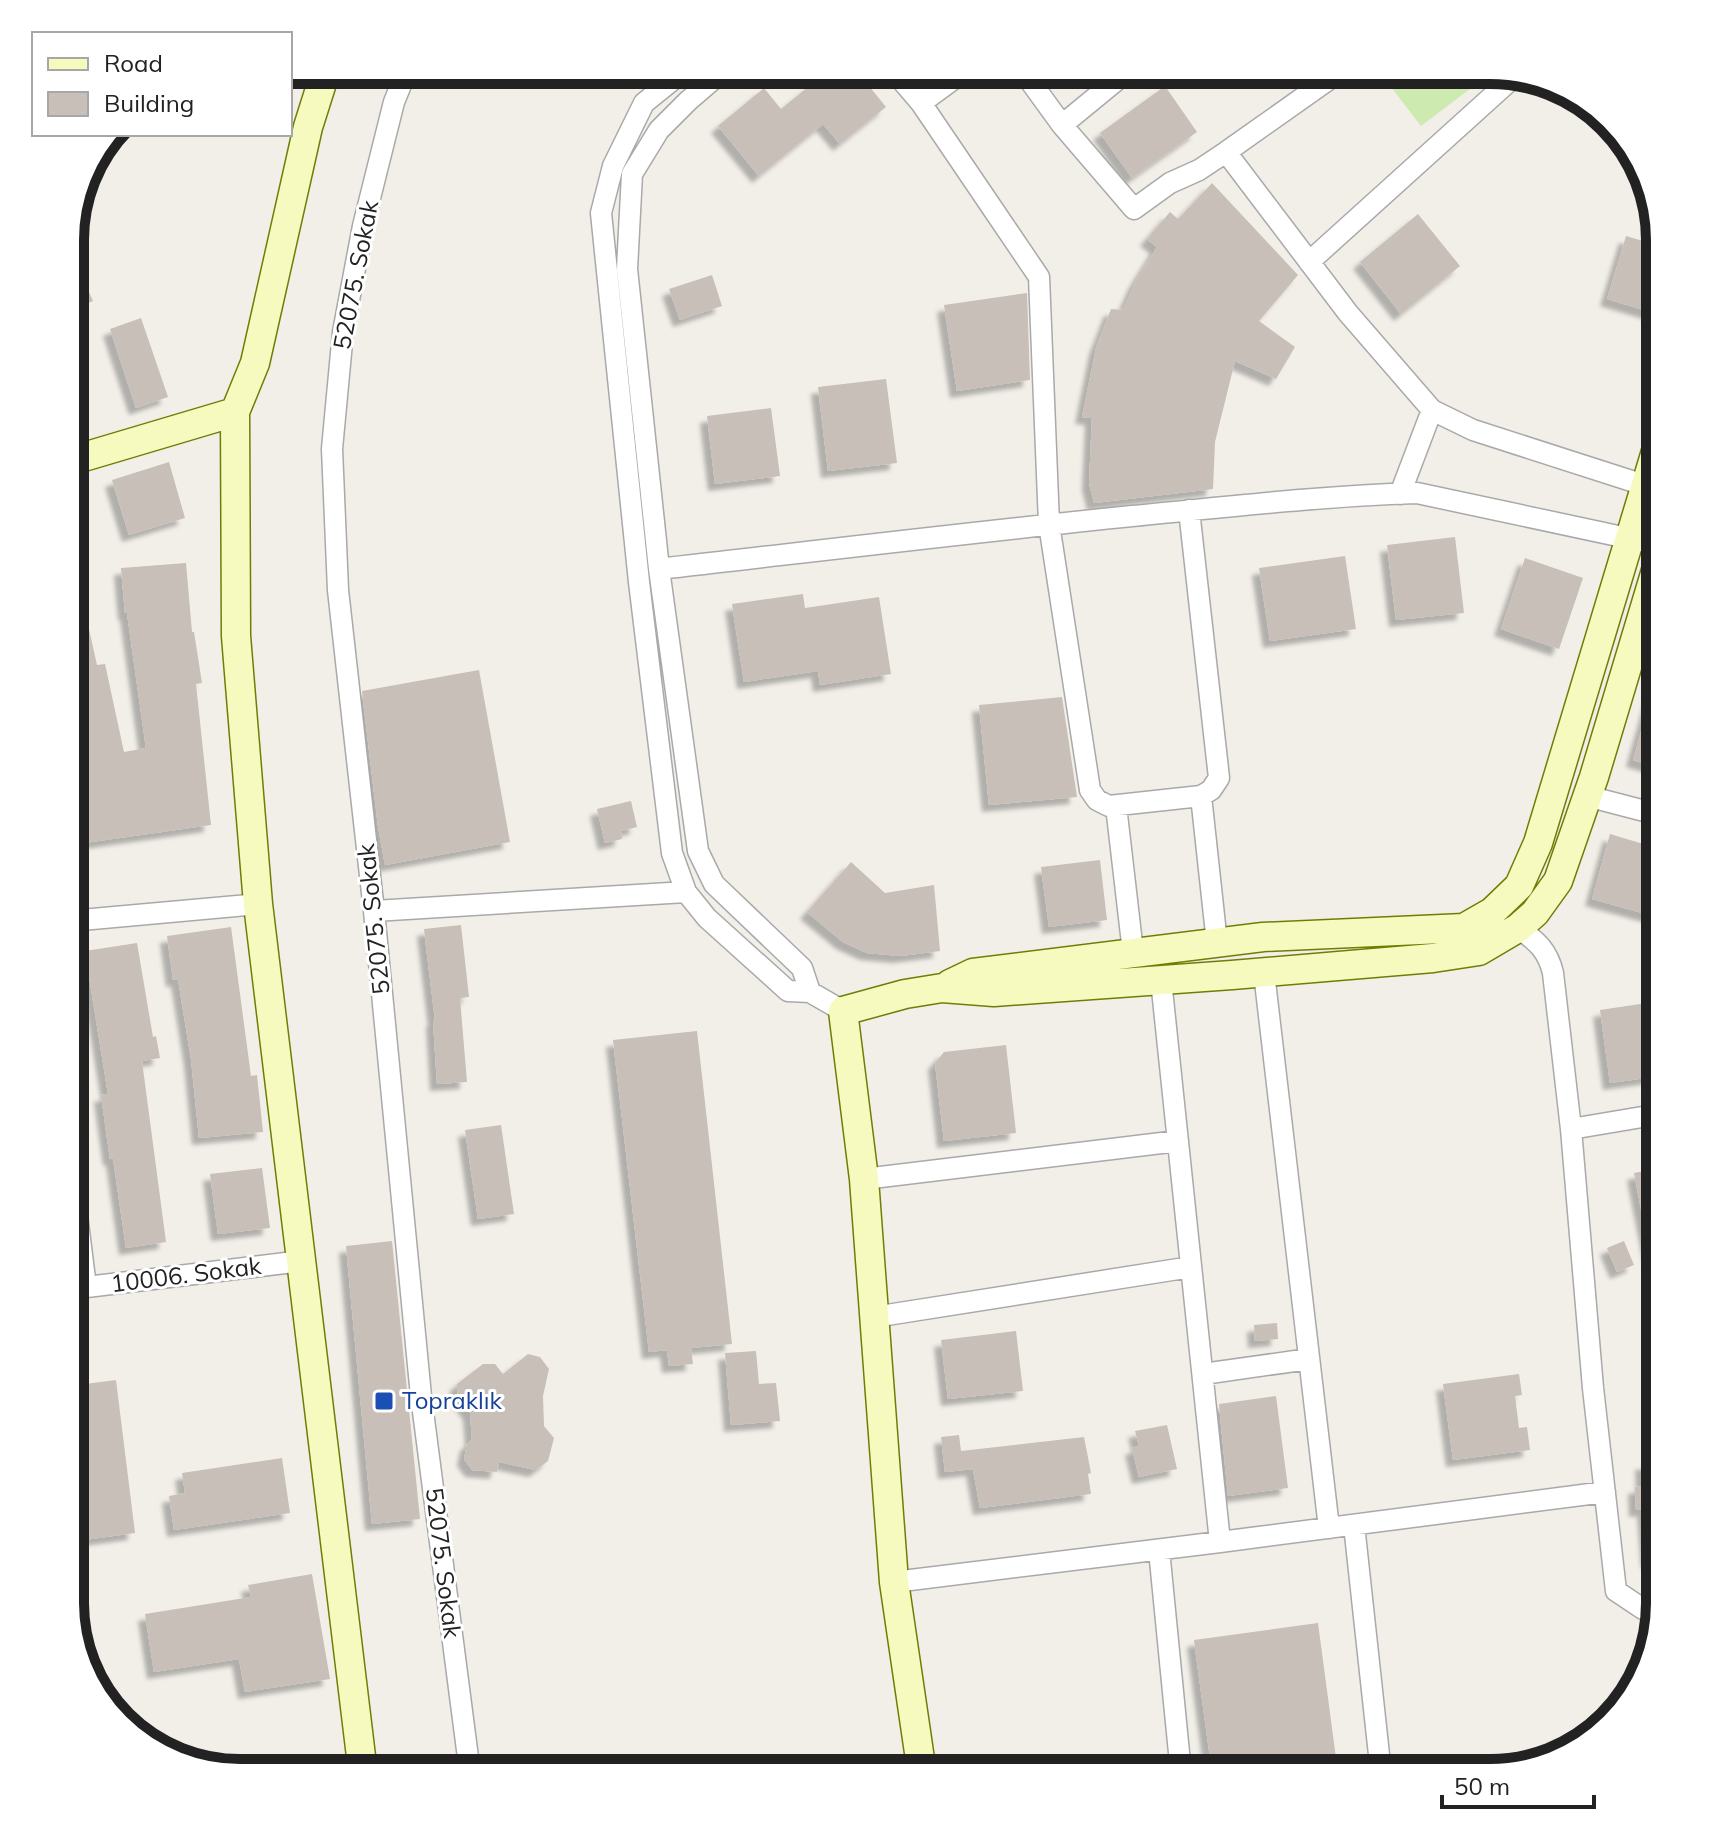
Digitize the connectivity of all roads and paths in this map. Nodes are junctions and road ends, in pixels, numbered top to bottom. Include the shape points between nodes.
1 (322, 84) edge
2 (401, 84) edge
3 (668, 84) edge
4 (709, 84) edge
5 (905, 84) edge
6 (947, 84) edge
7 (1032, 84) edge
8 (1112, 84) edge
9 (1322, 84) edge
10 (1505, 85) edge
11 (921, 103) junction
12 (1062, 125) junction
13 (1226, 152) junction
14 (1309, 262) junction
15 (1432, 410) junction
16 (235, 412) junction
17 (84, 457) edge
18 (1646, 479) edge
19 (1644, 485) junction
20 (1400, 494) junction
21 (1189, 510) junction
22 (1049, 524) junction
23 (1629, 537) junction
24 (1646, 541) edge
25 (659, 569) junction
26 (1646, 603) edge
27 (1201, 796) junction
28 (1587, 796) junction
29 (1116, 806) junction
30 (1646, 811) edge
31 (686, 892) junction
32 (258, 904) junction
33 (374, 911) junction
34 (84, 920) edge
35 (1518, 928) junction
36 (1217, 943) junction
37 (1133, 952) junction
38 (1264, 973) junction
39 (1161, 980) junction
40 (942, 988) junction
41 (810, 992) junction
42 (843, 1011) junction
43 (1646, 1116) edge
44 (1571, 1129) junction
45 (1178, 1141) junction
46 (864, 1179) junction
47 (302, 1261) junction
48 (1191, 1267) junction
49 (84, 1287) edge
50 (874, 1317) junction
51 (1309, 1359) junction
52 (1203, 1374) junction
53 (1605, 1492) junction
54 (1354, 1525) junction
55 (1329, 1528) junction
56 (1220, 1542) junction
57 (1159, 1550) junction
58 (894, 1582) junction
59 (1646, 1610) edge
60 (361, 1759) edge
61 (468, 1759) edge
62 (920, 1759) edge
63 (1180, 1759) edge
64 (1379, 1759) edge

1 - 16 street via 255,363
2 - 33 street, 52075. Sokak via 363,226 343,332 332,449 338,590
3 - 31 street via 644,103 613,166 601,213 672,853
4 - 25 street via 659,130 632,174 627,269
5 - 11 street
6 - 11 street
7 - 12 street
8 - 12 street
9 - 13 street
10 - 14 street
11 - 22 street via 1039,277
12 - 13 street via 1134,209
13 - 14 street
14 - 15 street
15 - 19 street via 1473,430
15 - 20 street
16 - 17 street
16 - 32 street via 236,636
18 - 19 street
19 - 23 street
20 - 21 street
20 - 23 street via 1417,493
21 - 22 street
21 - 27 street via 1220,771 1215,785
22 - 25 street
22 - 29 street via 1090,790 1103,803
23 - 24 street
23 - 36 street via 1538,843 1519,886 1492,912 1464,928
25 - 41 street via 698,851 714,884 802,968
26 - 28 street
27 - 29 street
27 - 36 street
28 - 30 street
28 - 35 street via 1558,881
29 - 37 street
31 - 33 street
31 - 41 street via 707,918 788,991
32 - 34 street
32 - 47 street
33 - 61 street, 52075. Sokak via 421,1396
35 - 38 street via 1479,951
35 - 44 street via 1549,956
36 - 37 street
37 - 40 street via 973,973
38 - 39 street
38 - 51 street
39 - 40 street via 994,992
39 - 45 street
40 - 42 street
41 - 42 street
42 - 46 street
43 - 44 street
44 - 53 street
45 - 46 street
45 - 48 street
46 - 50 street
47 - 49 street, 10006. Sokak
47 - 60 street
48 - 50 street
48 - 52 street
50 - 58 street
51 - 52 street
51 - 55 street
52 - 56 street
53 - 54 street
53 - 59 street via 1616,1591
54 - 55 street
54 - 64 street
55 - 56 street
56 - 57 street
57 - 58 street
57 - 63 street
58 - 62 street

